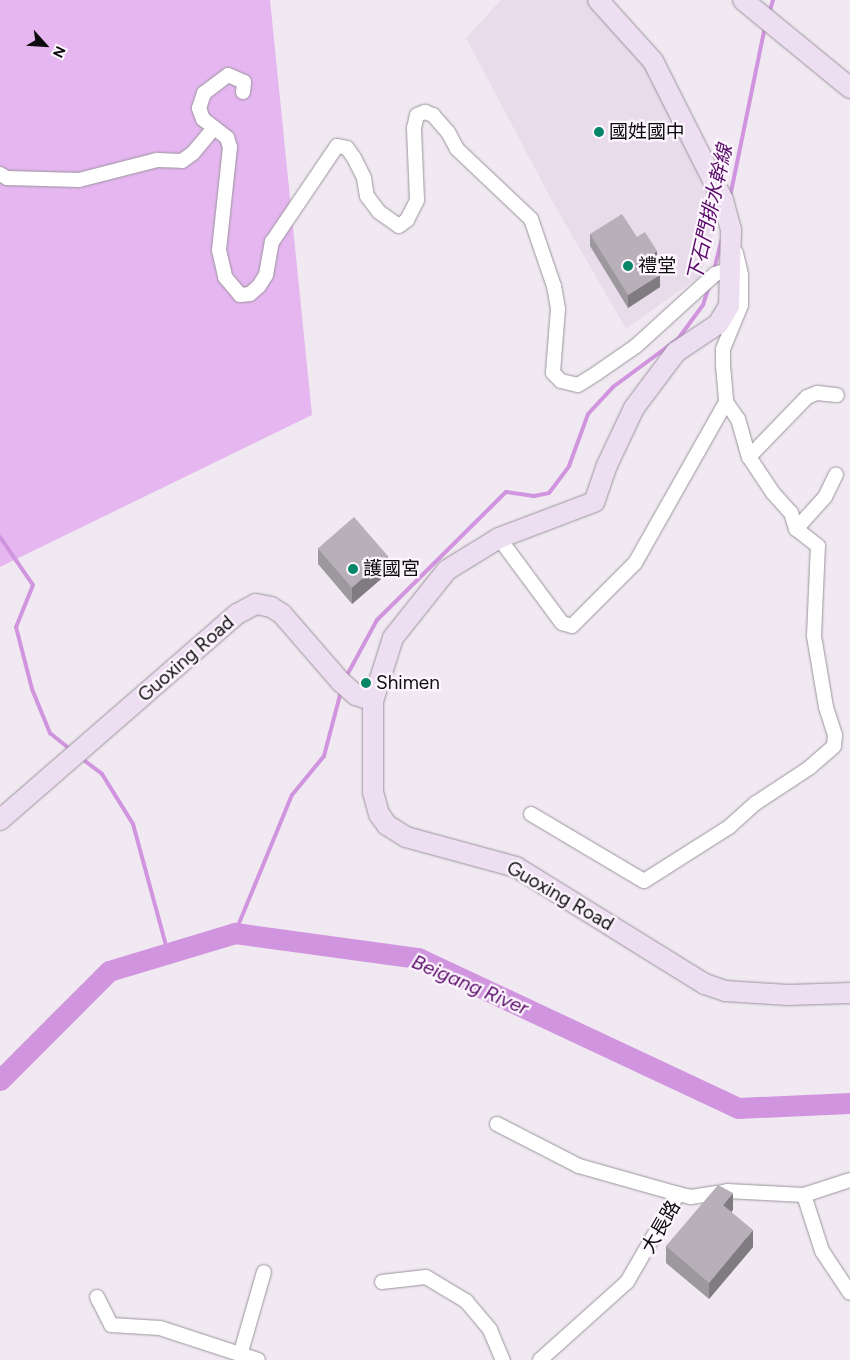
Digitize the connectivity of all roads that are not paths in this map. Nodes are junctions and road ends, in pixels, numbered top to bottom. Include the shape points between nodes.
1 (598, 0) edge
2 (743, 0) edge
3 (850, 88) edge
4 (243, 92) dead end
5 (214, 128) junction
6 (0, 174) edge
7 (730, 230) junction
8 (728, 270) junction
9 (837, 395) dead end
10 (726, 402) junction
11 (749, 458) junction
12 (836, 474) dead end
13 (796, 529) junction
14 (499, 538) junction
15 (373, 701) junction
16 (531, 814) dead end
17 (0, 820) edge
18 (850, 993) edge
19 (497, 1124) dead end
20 (850, 1180) edge
21 (678, 1194) junction
22 (804, 1195) junction
23 (264, 1272) dead end
24 (382, 1282) dead end
25 (850, 1293) edge
26 (97, 1297) dead end
27 (241, 1352) junction
28 (258, 1360) edge
29 (503, 1360) edge
30 (540, 1360) edge

1 - 7 street, Guoxing Road via 653,60 723,200
2 - 3 street
4 - 5 street via 244,82 228,75 204,93 199,108 203,119
5 - 6 street via 199,148 182,161 157,160 79,180 7,178
5 - 8 street via 227,138 230,147 220,222 221,265 230,287 240,295 250,294 259,286 266,275 272,242 337,146 347,148 354,158 364,178 366,196 379,212 398,226 407,220 417,200 414,128 417,116 425,112 433,115 457,149 531,219 554,286 558,309 553,373 561,381 578,385 597,374 636,346 715,274
7 - 8 street, Guoxing Road
7 - 10 street via 741,275 741,305 723,349
8 - 14 street, Guoxing Road via 729,306 723,318 676,352 634,408 607,465 594,502
9 - 11 street via 817,393 807,397
10 - 11 street via 738,419
10 - 14 street via 635,563 572,626 562,623
11 - 13 street via 772,493 791,513
12 - 13 street via 825,497
13 - 16 street via 818,546 814,636 824,699 835,735 834,746 827,754 756,803 729,827 644,881
14 - 15 street, Guoxing Road via 447,570 422,598 393,638
15 - 17 street, Guoxing Road via 356,695 341,682 282,614 271,607 256,604 237,614
15 - 18 street, Guoxing Road via 373,792 379,814 387,825 406,837 516,867 705,984 734,991
19 - 21 street via 579,1166
20 - 22 street, 大長路
21 - 22 street, 大長路 via 690,1197 728,1192
21 - 30 street, 大長路 via 627,1282
22 - 25 street via 822,1252
23 - 27 street
24 - 29 street via 426,1277 466,1301 490,1330
26 - 27 street via 111,1325 160,1328
27 - 28 street

